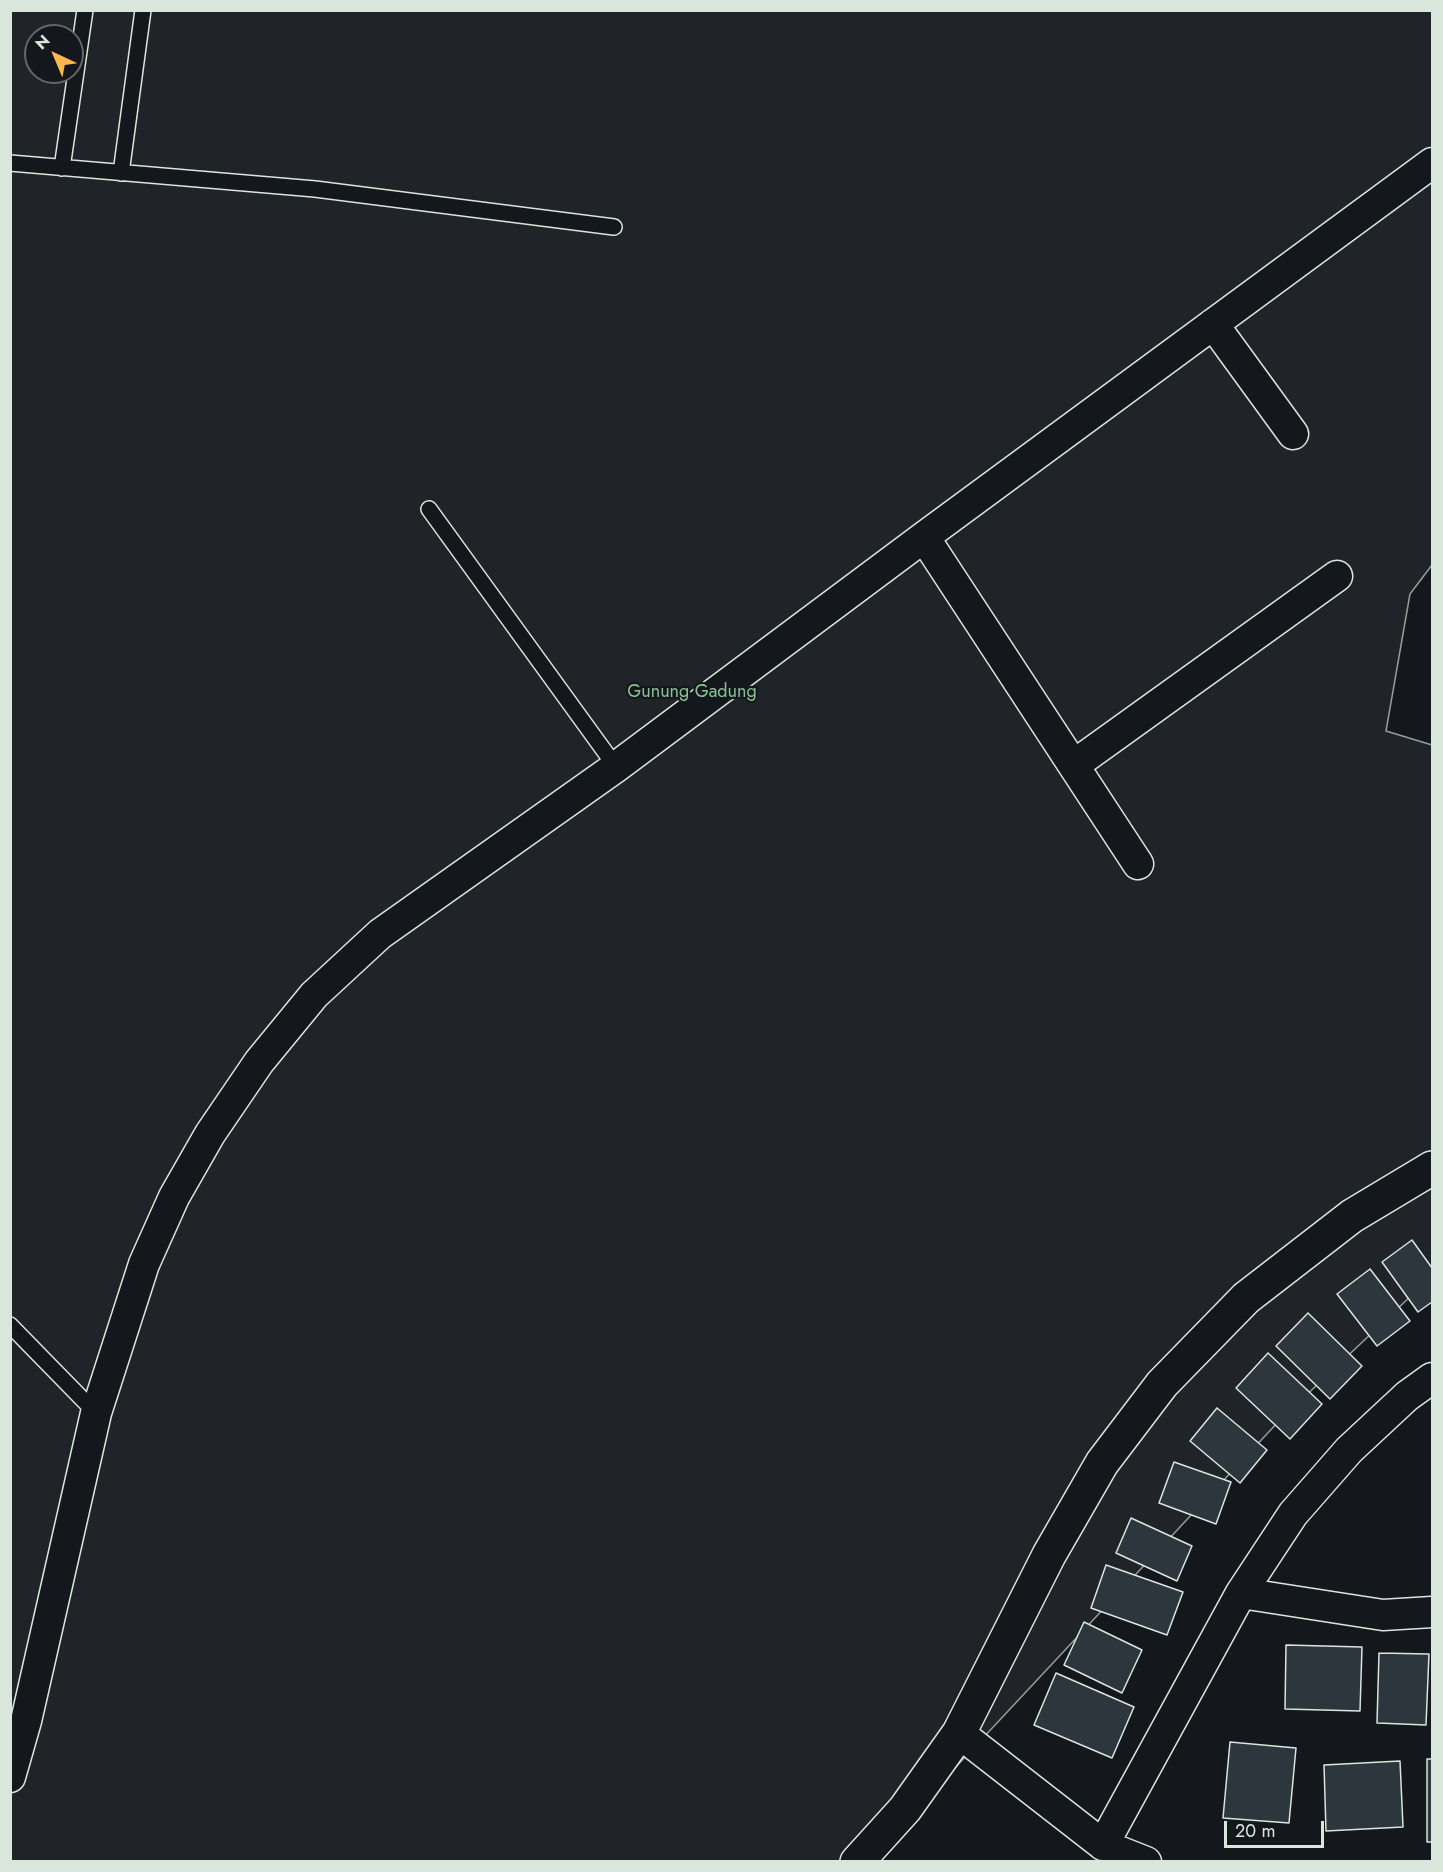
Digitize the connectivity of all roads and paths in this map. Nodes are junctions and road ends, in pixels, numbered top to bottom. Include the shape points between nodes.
1 (85, 10) edge
2 (143, 10) edge
3 (1432, 163) edge
4 (10, 164) edge
5 (62, 168) junction
6 (121, 172) junction
7 (614, 227) dead end
8 (1213, 324) junction
9 (1293, 434) dead end
10 (429, 509) dead end
11 (924, 537) junction
12 (1337, 576) dead end
13 (1074, 765) junction
14 (616, 767) junction
15 (1138, 864) dead end
16 (1432, 1167) edge
17 (10, 1325) edge
18 (1432, 1378) edge
19 (96, 1413) junction
20 (1241, 1593) junction
21 (1432, 1612) edge
22 (959, 1733) junction
23 (10, 1777) edge
24 (1103, 1845) junction
25 (857, 1862) edge
26 (1146, 1862) edge

1 - 5 lane
2 - 6 lane
3 - 8 street
4 - 5 lane
5 - 6 lane
6 - 7 lane via 315,189
8 - 9 street
8 - 11 street
10 - 14 lane
11 - 13 street
11 - 14 street
12 - 13 street
13 - 15 street
14 - 19 street via 380,934 314,994 259,1062 210,1134 174,1197 144,1264
16 - 22 street via 1352,1216 1246,1298 1162,1384 1102,1463 1049,1555
17 - 19 lane
18 - 20 street via 1349,1450 1293,1514
19 - 23 street
20 - 21 street via 1383,1615
20 - 24 street
22 - 24 street
22 - 25 street via 905,1809
24 - 26 street

